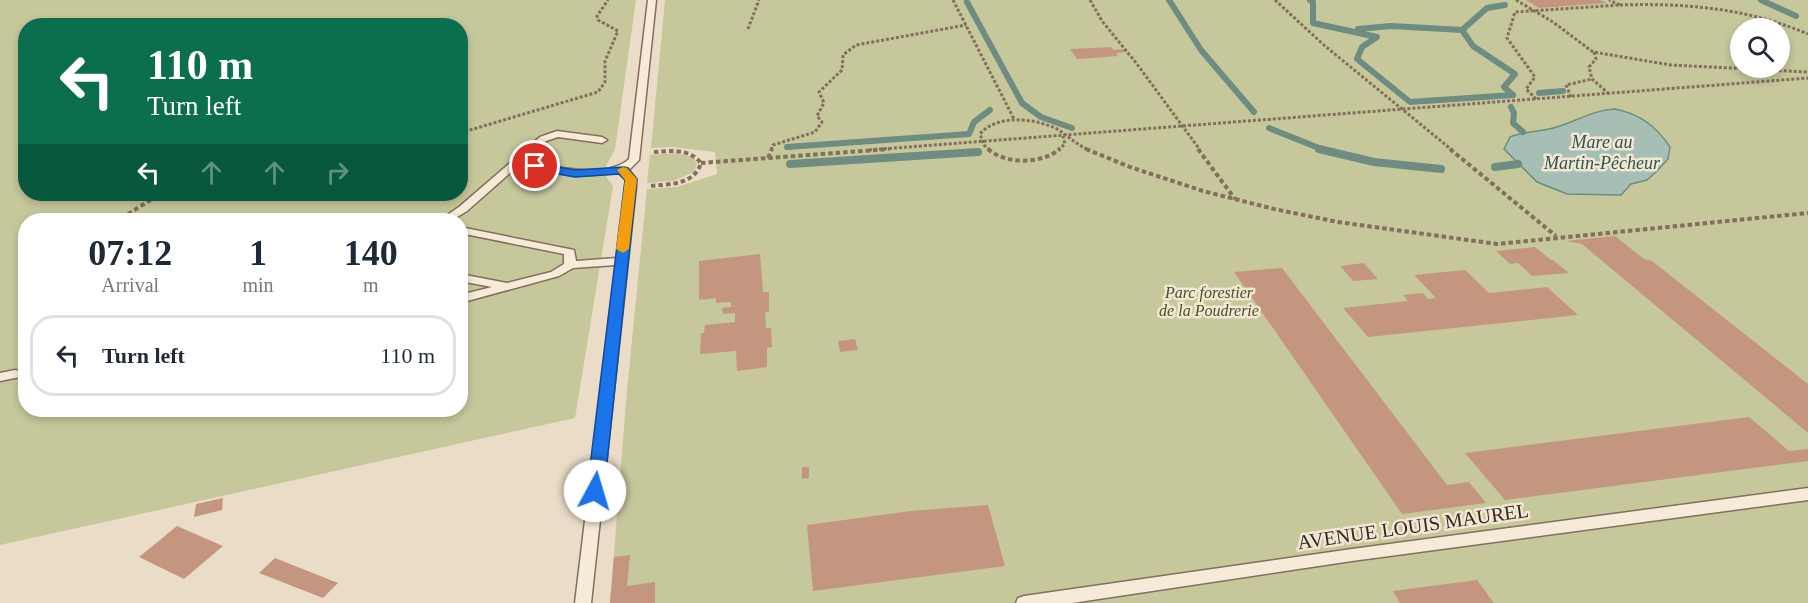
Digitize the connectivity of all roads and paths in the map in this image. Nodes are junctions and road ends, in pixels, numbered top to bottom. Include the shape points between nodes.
1 (608, 0) edge
2 (652, 0) edge
3 (759, 0) edge
4 (953, 0) edge
5 (1090, 0) edge
6 (1275, 0) edge
7 (1516, 0) edge
8 (1609, 0) edge
9 (1620, 5) junction
10 (1535, 11) junction
11 (966, 25) junction
12 (748, 29) dead end
13 (1808, 34) edge
14 (1593, 52) junction
15 (1808, 72) edge
16 (1808, 78) edge
17 (1592, 79) junction
18 (1609, 94) junction
19 (1571, 97) junction
20 (1537, 100) junction
21 (1404, 110) junction
22 (1014, 119) junction
23 (1183, 127) junction
24 (468, 131) edge
25 (1064, 136) junction
26 (602, 140) dead end
27 (981, 143) junction
28 (635, 148) junction
29 (768, 158) junction
30 (515, 163) junction
31 (701, 163) junction
32 (624, 170) junction
33 (631, 187) junction
34 (1235, 199) junction
35 (146, 201) edge
36 (128, 213) edge
37 (456, 213) edge
38 (1808, 213) edge
39 (468, 232) edge
40 (1557, 237) junction
41 (621, 261) junction
42 (570, 266) junction
43 (468, 279) edge
44 (508, 287) junction
45 (468, 297) edge
46 (15, 374) dead end
47 (0, 377) edge
48 (1808, 494) edge
49 (583, 603) edge
50 (1024, 603) edge

1 - 24 path via 598,20 618,31 605,61 607,80 598,92
2 - 28 lane
3 - 12 path
4 - 11 path
5 - 23 path
6 - 21 path
7 - 10 path
8 - 9 path
9 - 10 path
9 - 13 path via 1682,4 1730,11 1785,22
10 - 14 path
10 - 20 path via 1515,12 1507,38 1535,77 1526,89
11 - 22 path
11 - 29 path via 856,45 843,55 842,70 819,92 824,103 817,116 822,122 815,132 773,145
14 - 15 path via 1671,65
14 - 17 path via 1596,59 1589,67
16 - 18 path
17 - 18 path
17 - 19 path via 1566,85
18 - 19 path
19 - 20 path
20 - 21 path
21 - 23 path
21 - 40 path
22 - 25 path via 1044,123
22 - 27 path via 986,127 980,135
23 - 25 path
23 - 34 path
25 - 27 path
25 - 27 path via 1065,144 1060,151 1034,160 1001,157
25 - 34 path via 1130,167
26 - 30 lane via 556,134 543,139
27 - 29 path
28 - 31 path via 685,152
28 - 32 lane via 634,160
29 - 31 path
30 - 32 lane via 575,173
30 - 37 lane
31 - 33 path via 691,178 673,184
32 - 33 lane via 631,179
33 - 41 lane
34 - 40 path via 1338,222 1497,244
35 - 36 path
38 - 40 path
39 - 42 lane via 570,252
41 - 42 lane
41 - 49 lane
42 - 44 lane
43 - 44 lane
44 - 45 lane
46 - 47 lane
48 - 50 lane, AVENUE LOUIS MAUREL

